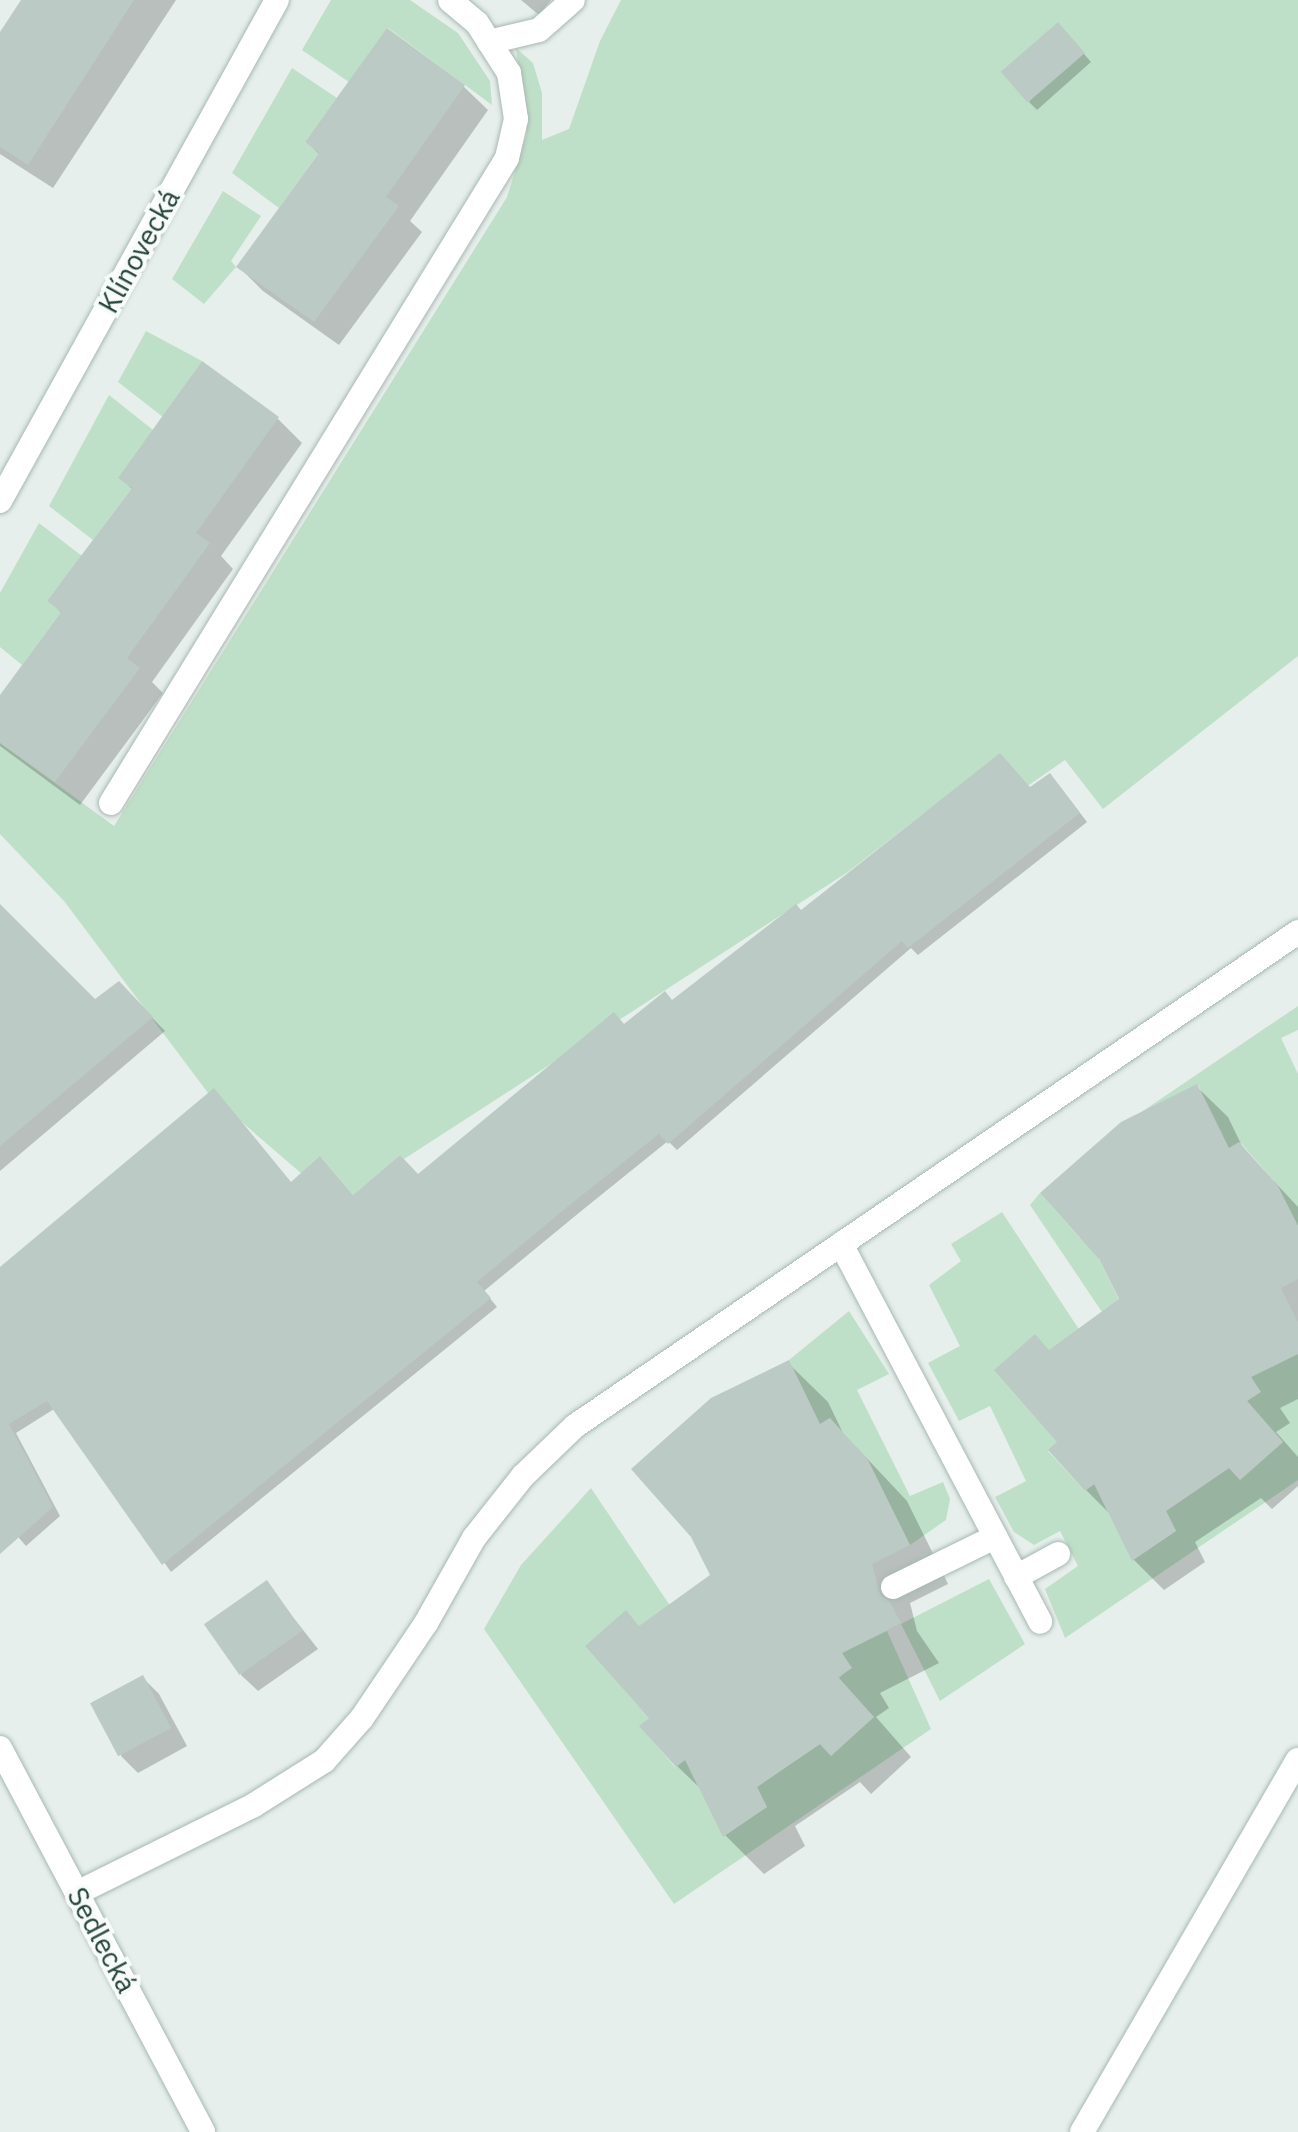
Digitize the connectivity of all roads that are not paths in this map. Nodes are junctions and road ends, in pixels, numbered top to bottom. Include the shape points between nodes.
1 (277, 0) edge
2 (450, 0) edge
3 (573, 0) edge
4 (489, 42) junction
5 (0, 501) edge
6 (111, 803) dead end
7 (1296, 939) edge
8 (841, 1244) junction
9 (995, 1537) junction
10 (1058, 1554) dead end
11 (1016, 1577) junction
12 (893, 1587) dead end
13 (1040, 1622) dead end
14 (0, 1748) edge
15 (1298, 1760) edge
16 (77, 1893) junction
17 (203, 2132) edge
18 (1082, 2132) edge

1 - 5 street, Klínovecká
2 - 4 street via 477,23
3 - 4 street via 539,30
4 - 6 street via 509,73 516,119 507,158
7 - 8 street
8 - 9 street
8 - 16 street via 575,1426 523,1476 474,1538 426,1623 362,1718 324,1761 254,1805
9 - 11 street
9 - 12 street
10 - 11 street
11 - 13 street
14 - 16 street, Sedlecká
15 - 18 street
16 - 17 street, Sedlecká

